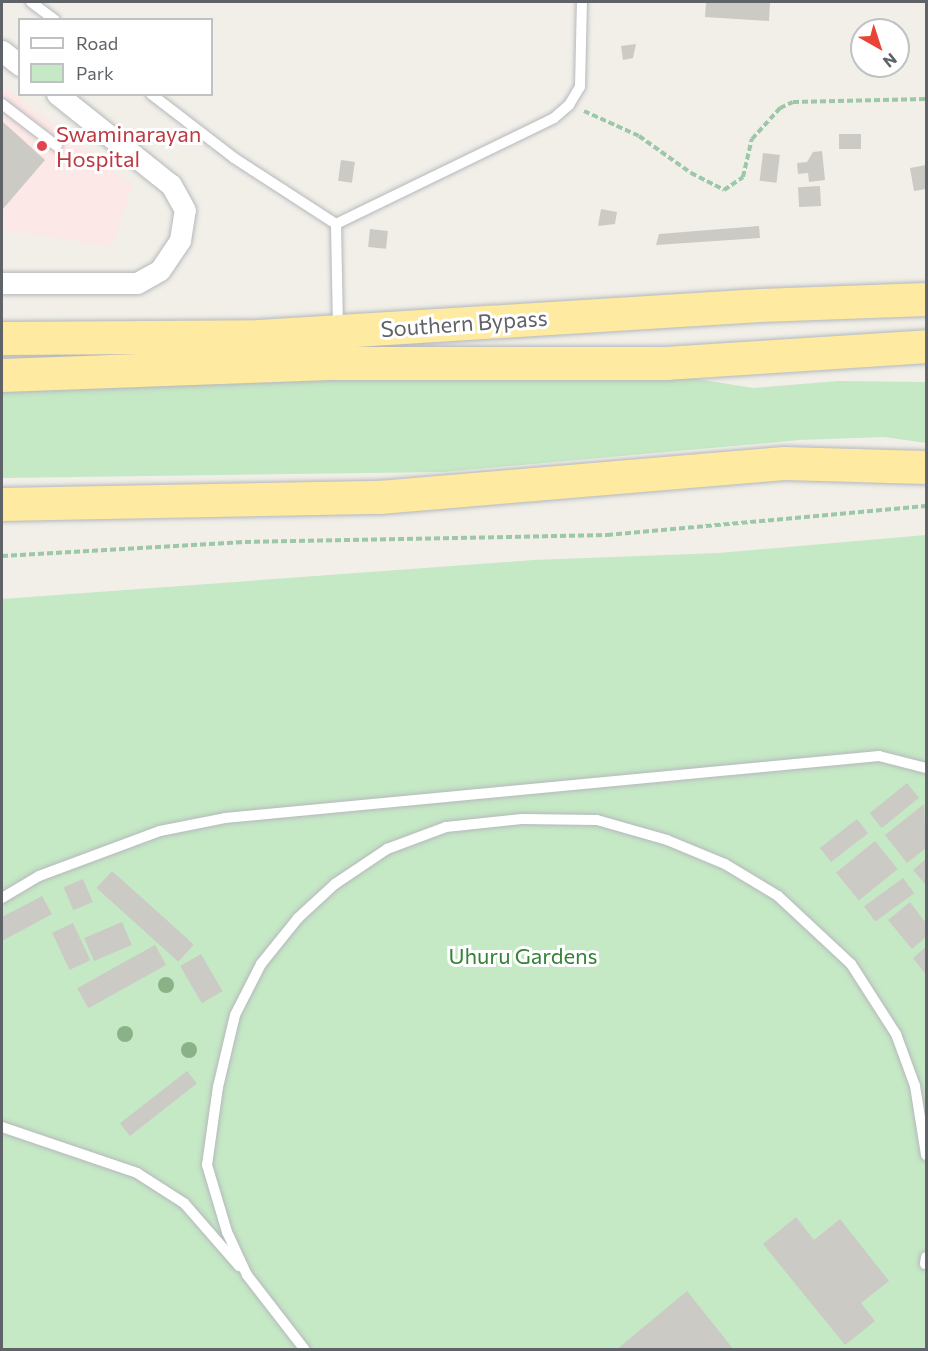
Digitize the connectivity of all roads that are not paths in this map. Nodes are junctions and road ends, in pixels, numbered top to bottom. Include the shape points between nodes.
1 (31, 2) edge
2 (582, 2) edge
3 (52, 18) edge
4 (2, 51) edge
5 (18, 63) edge
6 (59, 96) edge
7 (154, 96) edge
8 (2, 104) edge
9 (57, 146) dead end
10 (336, 224) junction
11 (927, 280) edge
12 (2, 283) edge
13 (927, 299) edge
14 (760, 305) junction
15 (338, 331) junction
16 (2, 338) edge
17 (927, 346) edge
18 (666, 363) junction
19 (927, 368) edge
20 (2, 375) edge
21 (927, 467) edge
22 (2, 504) edge
23 (927, 768) edge
24 (2, 898) edge
25 (2, 1127) edge
26 (927, 1155) edge
27 (247, 1275) junction
28 (305, 1350) edge

1 - 3 lane
2 - 10 lane via 580,87 569,105 554,118
4 - 5 street
6 - 12 street via 171,186 185,210 180,240 160,270 137,283
7 - 10 lane via 234,158
8 - 9 lane
10 - 15 lane
11 - 14 highway
13 - 14 highway, Southern Bypass
14 - 15 highway, Southern Bypass
15 - 16 highway, Southern Bypass via 259,336
17 - 18 highway, Southern Bypass
18 - 19 highway via 747,371
18 - 20 highway, Southern Bypass via 336,363
21 - 22 highway via 784,463 379,497
23 - 24 lane via 879,756 225,818 160,831 39,876
25 - 27 lane via 137,1173 184,1203
26 - 27 lane via 915,1086 896,1034 850,964 778,896 725,864 667,840 597,820 522,819 446,827 387,849 335,884 298,918 261,964 235,1015 218,1087 207,1165 227,1232
27 - 28 lane

